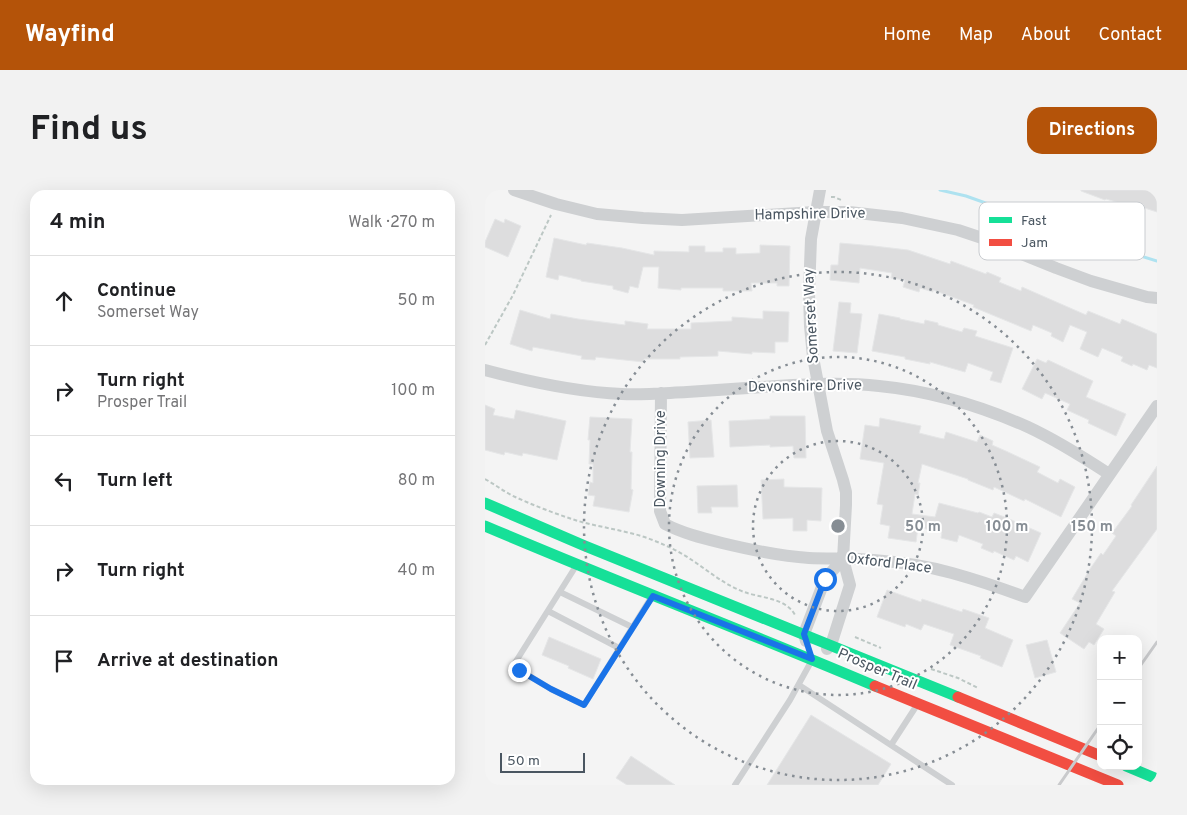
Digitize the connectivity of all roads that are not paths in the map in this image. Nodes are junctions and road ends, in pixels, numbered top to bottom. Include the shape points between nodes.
1 (514, 190) edge
2 (820, 190) edge
3 (815, 212) junction
4 (979, 237) edge
5 (1036, 260) edge
6 (1157, 298) edge
7 (485, 370) edge
8 (817, 384) junction
9 (661, 393) junction
10 (1157, 406) edge
11 (1109, 474) junction
12 (485, 504) edge
13 (665, 524) joint
14 (485, 526) edge
15 (585, 546) junction
16 (843, 558) junction
17 (577, 565) junction
18 (560, 592) junction
19 (653, 596) junction
20 (548, 612) junction
21 (632, 628) junction
22 (804, 634) junction
23 (831, 645) junction
24 (619, 648) junction
25 (812, 659) junction
26 (799, 684) junction
27 (918, 704) junction
28 (891, 745) junction
29 (1097, 754) edge
30 (1136, 770) edge
31 (1157, 779) edge
32 (735, 785) edge
33 (952, 785) edge
34 (1118, 785) edge

1 - 3 street, Hampshire Drive via 597,214 643,218 682,220
2 - 3 street, Somerset Way
3 - 4 street, Hampshire Drive via 874,214 918,221
3 - 8 street, Somerset Way via 809,294
5 - 6 street, Hampshire Drive via 1091,281
7 - 9 street, Devonshire Drive via 571,389 623,394
8 - 9 street, Devonshire Drive
8 - 11 street, Devonshire Drive via 878,386 934,395 972,406 1028,427
8 - 16 street, Somerset Way via 845,492
9 - 13 street, Downing Drive via 660,511
10 - 11 street
11 - 16 street, Oxford Place via 1025,597 951,573 890,562
12 - 15 main road, Prosper Trail
13 - 16 street, Oxford Place via 705,539 757,552
14 - 17 main road, Prosper Trail
15 - 17 main road
15 - 22 main road, Prosper Trail
16 - 22 street via 825,579
16 - 23 street, Somerset Way via 850,585
17 - 18 lane
17 - 19 main road, Prosper Trail
18 - 20 lane
18 - 21 lane
19 - 21 lane
19 - 25 main road, Prosper Trail
20 - 24 lane
20 - 24 lane via 513,666 551,689 584,705
21 - 24 lane
22 - 23 main road, Prosper Trail
22 - 25 street
23 - 25 street
23 - 29 main road, Prosper Trail
25 - 26 lane
25 - 27 main road, Prosper Trail
26 - 28 lane
26 - 32 lane
27 - 28 lane
27 - 34 main road, Prosper Trail
28 - 33 lane
30 - 31 main road

